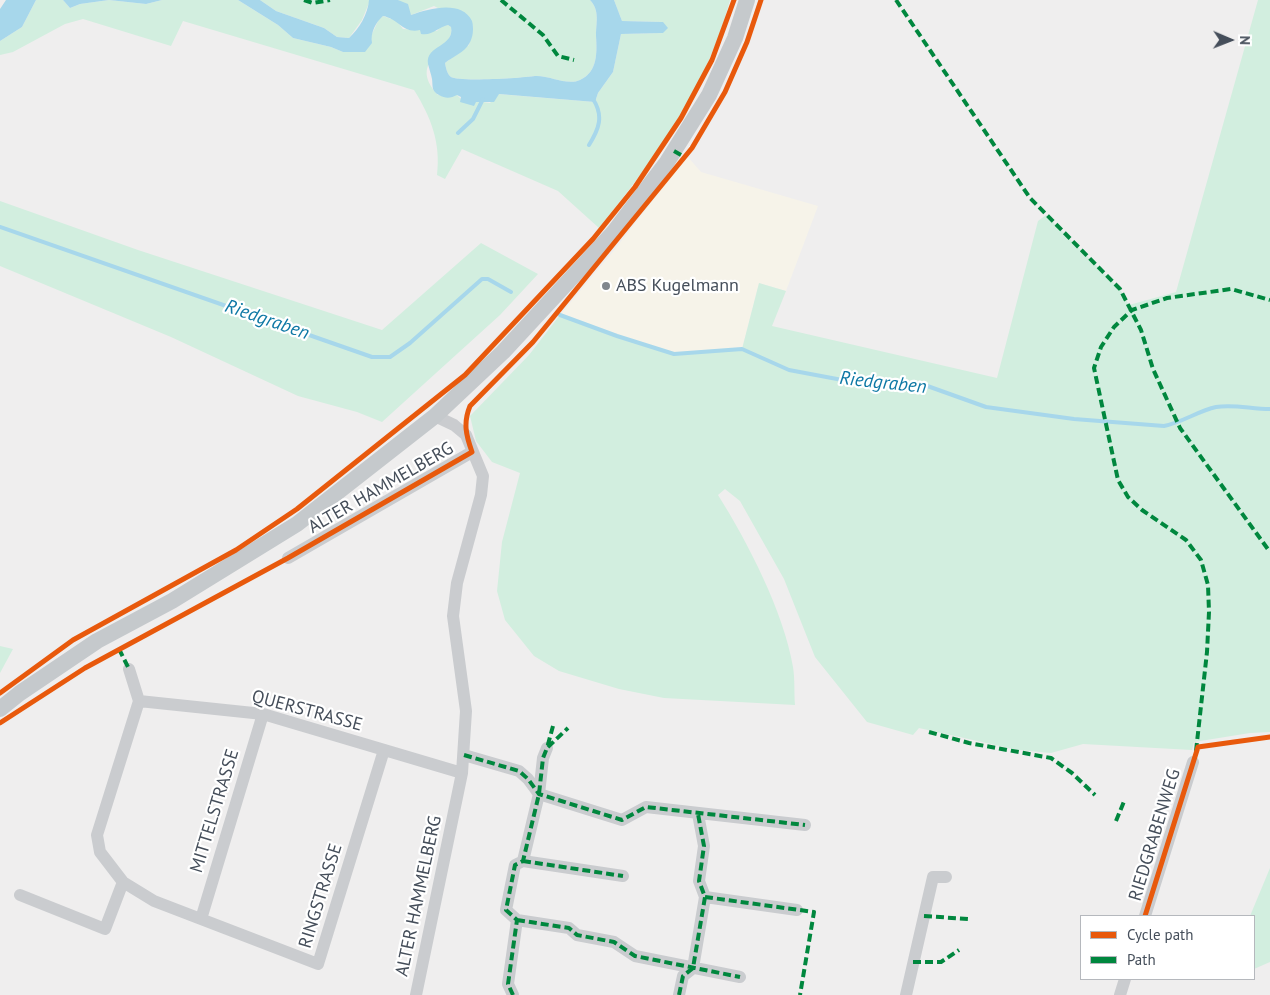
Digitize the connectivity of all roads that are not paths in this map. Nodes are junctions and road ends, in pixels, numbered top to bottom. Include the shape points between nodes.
1 (747, 0) edge
2 (435, 416) junction
3 (472, 452) junction
4 (288, 558) dead end
5 (129, 669) dead end
6 (139, 701) junction
7 (0, 709) edge
8 (263, 714) junction
9 (547, 748) dead end
10 (384, 750) junction
11 (464, 755) junction
12 (1193, 762) dead end
13 (462, 773) junction
14 (539, 794) junction
15 (698, 814) junction
16 (805, 825) dead end
17 (523, 861) junction
18 (623, 876) dead end
19 (946, 877) dead end
20 (123, 882) junction
21 (20, 895) dead end
22 (705, 897) junction
23 (797, 910) dead end
24 (1145, 915) edge
25 (201, 919) junction
26 (517, 920) junction
27 (693, 968) junction
28 (740, 976) dead end
29 (1125, 980) edge
30 (416, 995) edge
31 (513, 995) edge
32 (679, 995) edge
33 (906, 995) edge
34 (1120, 995) edge

1 - 2 main road via 735,38 709,96 667,162 613,233 535,319
2 - 3 street, ALTER HAMMELBERG via 466,435
2 - 7 main road via 297,524 172,601 97,641
3 - 4 street, ALTER HAMMELBERG
3 - 11 street, ALTER HAMMELBERG via 482,476 481,495 457,583 453,616 466,711
5 - 6 street
6 - 8 street, QUERSTRASSE
6 - 20 street, RINGSTRASSE via 97,835 100,852
8 - 10 street, QUERSTRASSE
8 - 25 street, MITTELSTRASSE
9 - 14 street
10 - 13 street, QUERSTRASSE
10 - 25 street, RINGSTRASSE via 318,964
11 - 13 street, ALTER HAMMELBERG
11 - 14 street via 519,772
12 - 24 street, RIEDGRABENWEG
13 - 30 street, ALTER HAMMELBERG
14 - 15 street via 622,820 646,807
14 - 17 street
15 - 16 street
15 - 22 street via 704,846 700,881
17 - 18 street
17 - 26 street via 515,865 506,910
19 - 33 street via 933,876
20 - 21 street via 105,928
20 - 25 street, RINGSTRASSE via 154,901
22 - 23 street
22 - 27 street
26 - 27 street via 569,928 577,935 614,942 635,956
26 - 31 street via 508,984
27 - 28 street
27 - 32 street via 683,976
29 - 34 street

